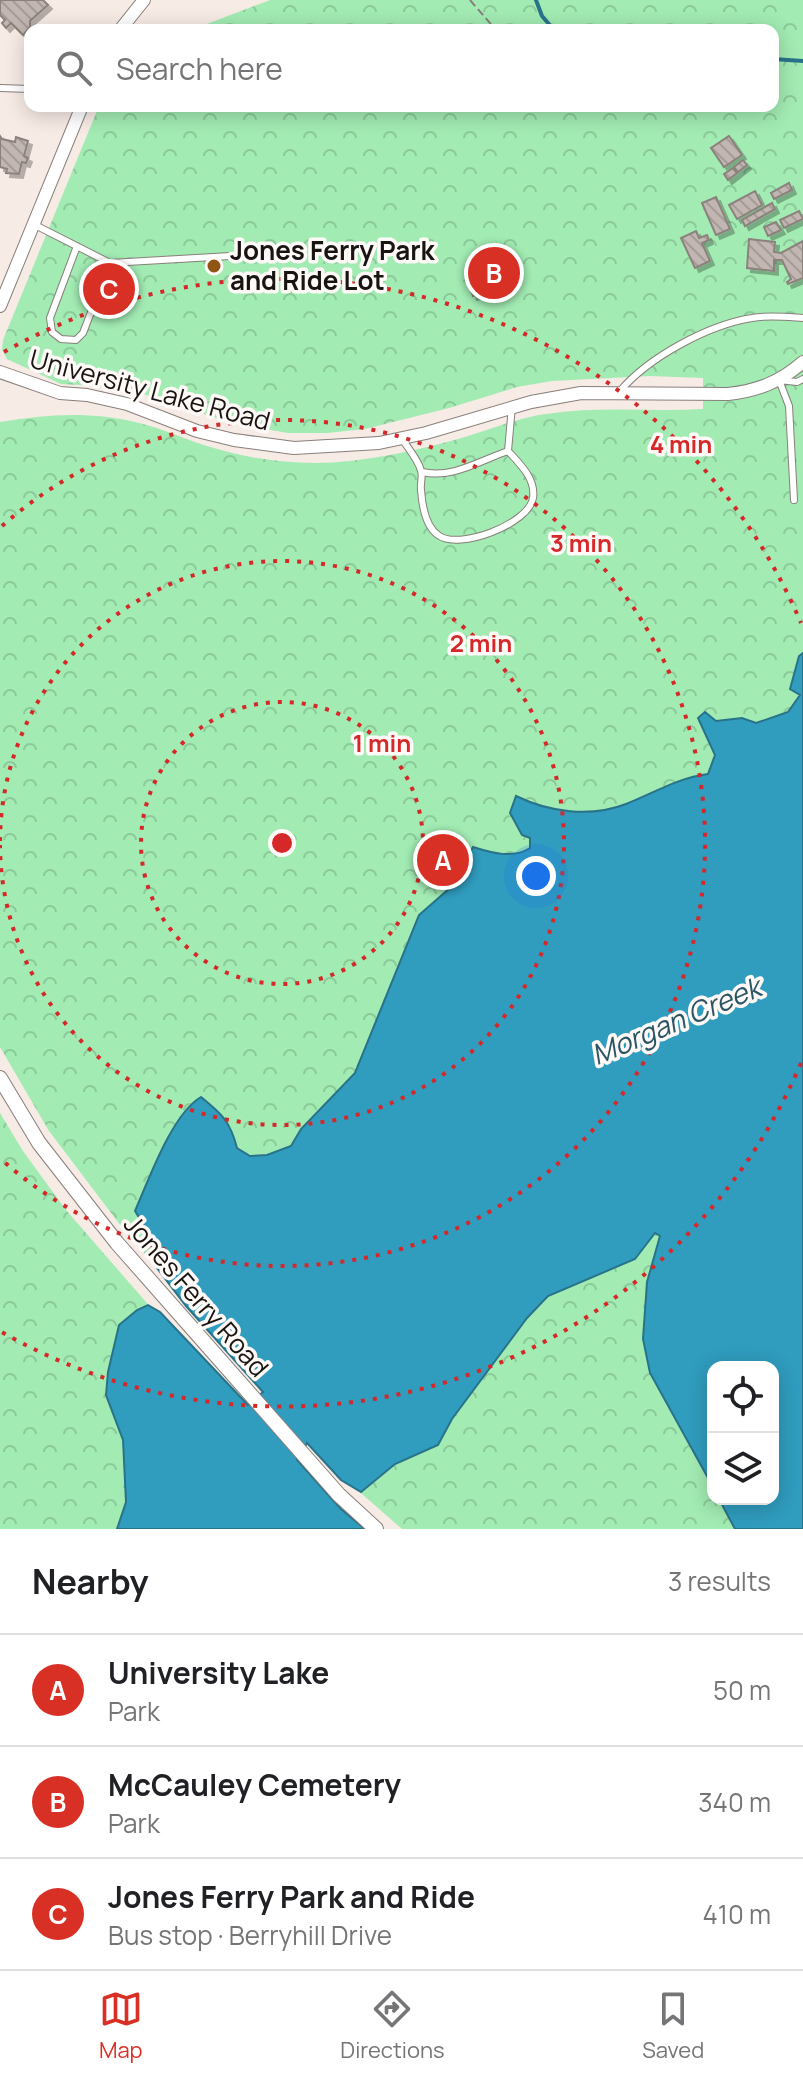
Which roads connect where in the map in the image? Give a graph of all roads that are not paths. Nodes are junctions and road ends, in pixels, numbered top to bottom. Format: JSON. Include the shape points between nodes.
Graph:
{"nodes":[{"id":1,"x":144,"y":0,"type":"edge"},
{"id":2,"x":125,"y":24,"type":"edge"},
{"id":3,"x":0,"y":88,"type":"edge"},
{"id":4,"x":24,"y":89,"type":"edge"},
{"id":5,"x":80,"y":112,"type":"edge"},
{"id":6,"x":33,"y":224,"type":"junction"},
{"id":7,"x":77,"y":246,"type":"junction"},
{"id":8,"x":282,"y":253,"type":"dead end"},
{"id":9,"x":110,"y":263,"type":"junction"},
{"id":10,"x":0,"y":306,"type":"edge"},
{"id":11,"x":803,"y":318,"type":"edge"},
{"id":12,"x":803,"y":362,"type":"edge"},
{"id":13,"x":0,"y":372,"type":"edge"},
{"id":14,"x":803,"y":379,"type":"edge"},
{"id":15,"x":779,"y":380,"type":"junction"},
{"id":16,"x":618,"y":394,"type":"junction"},
{"id":17,"x":512,"y":406,"type":"junction"},
{"id":18,"x":402,"y":438,"type":"junction"},
{"id":19,"x":508,"y":451,"type":"junction"},
{"id":20,"x":422,"y":472,"type":"junction"},
{"id":21,"x":794,"y":500,"type":"dead end"},
{"id":22,"x":0,"y":1078,"type":"edge"},
{"id":23,"x":376,"y":1529,"type":"edge"}],
"edges":[{"from":1,"to":2,"type":"street"},
{"from":3,"to":4,"type":"lane"},
{"from":5,"to":6,"type":"street"},
{"from":6,"to":7,"type":"lane"},
{"from":6,"to":10,"type":"street"},
{"from":7,"to":9,"type":"lane"},
{"from":7,"to":9,"type":"lane","via":[[50,318],[52,332],[61,339],[76,340],[83,333]]},
{"from":8,"to":9,"type":"lane"},
{"from":11,"to":16,"type":"lane","via":[[753,318],[716,329],[656,359]]},
{"from":12,"to":15,"type":"street","name":"University Lake Road"},
{"from":13,"to":18,"type":"street","name":"University Lake Road","via":[[60,393],[108,399],[197,431],[261,445],[329,448]]},
{"from":14,"to":15,"type":"lane"},
{"from":15,"to":16,"type":"street","name":"University Lake Road","via":[[728,394]]},
{"from":15,"to":21,"type":"lane","via":[[789,406]]},
{"from":16,"to":17,"type":"street","name":"University Lake Road","via":[[581,393]]},
{"from":17,"to":18,"type":"street","name":"University Lake Road"},
{"from":17,"to":19,"type":"lane"},
{"from":18,"to":20,"type":"lane"},
{"from":19,"to":20,"type":"lane","via":[[454,472]]},
{"from":19,"to":20,"type":"lane","via":[[533,489],[528,511],[514,522],[466,540],[448,540],[429,525]]},
{"from":22,"to":23,"type":"street","name":"Jones Ferry Road","via":[[66,1178],[198,1337],[339,1495]]}]}
